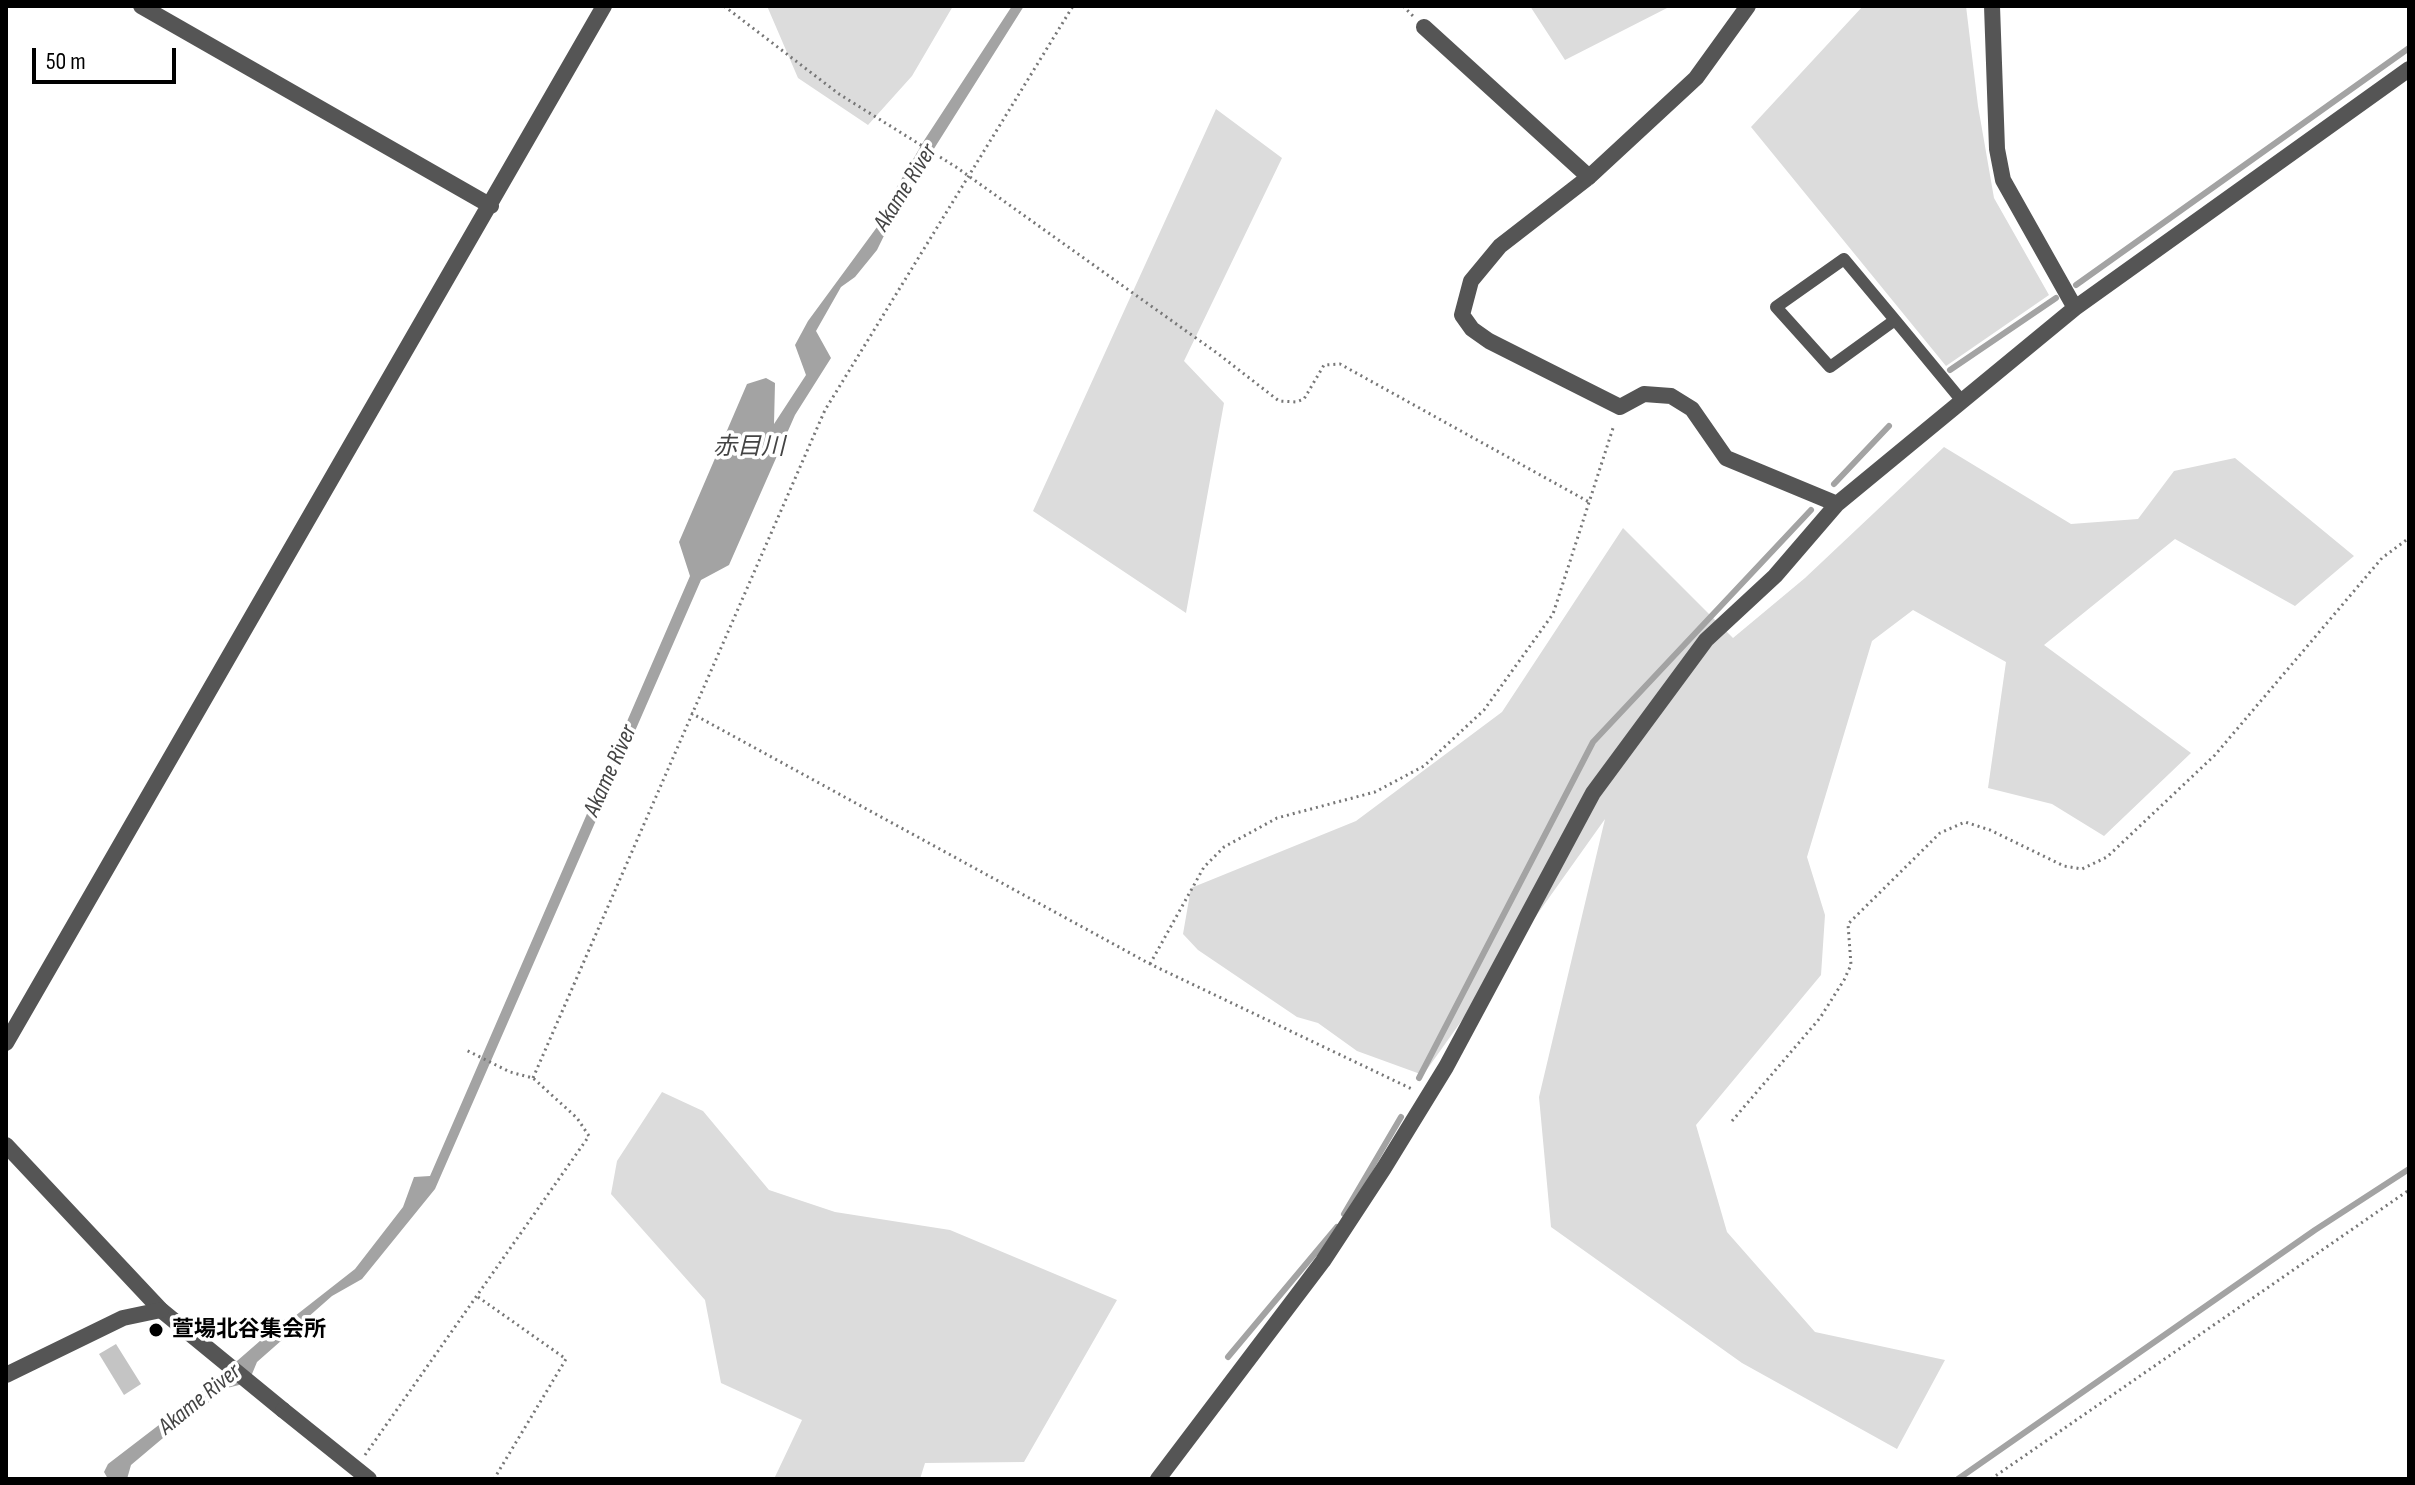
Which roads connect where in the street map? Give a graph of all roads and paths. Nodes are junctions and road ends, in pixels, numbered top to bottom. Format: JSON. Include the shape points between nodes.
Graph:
{"nodes":[{"id":1,"x":141,"y":6,"type":"edge"},
{"id":2,"x":604,"y":6,"type":"edge"},
{"id":3,"x":724,"y":6,"type":"edge"},
{"id":4,"x":1073,"y":6,"type":"edge"},
{"id":5,"x":1748,"y":6,"type":"edge"},
{"id":6,"x":1992,"y":6,"type":"edge"},
{"id":7,"x":1424,"y":27,"type":"dead end"},
{"id":8,"x":2409,"y":69,"type":"edge"},
{"id":9,"x":969,"y":176,"type":"junction"},
{"id":10,"x":1589,"y":177,"type":"junction"},
{"id":11,"x":491,"y":206,"type":"junction"},
{"id":12,"x":2075,"y":308,"type":"junction"},
{"id":13,"x":1895,"y":320,"type":"junction"},
{"id":14,"x":1962,"y":401,"type":"junction"},
{"id":15,"x":1620,"y":407,"type":"junction"},
{"id":16,"x":1589,"y":502,"type":"junction"},
{"id":17,"x":1837,"y":504,"type":"junction"},
{"id":18,"x":2409,"y":538,"type":"edge"},
{"id":19,"x":691,"y":713,"type":"junction"},
{"id":20,"x":1150,"y":964,"type":"junction"},
{"id":21,"x":6,"y":1043,"type":"edge"},
{"id":22,"x":466,"y":1050,"type":"dead end"},
{"id":23,"x":533,"y":1078,"type":"junction"},
{"id":24,"x":1428,"y":1097,"type":"junction"},
{"id":25,"x":1732,"y":1121,"type":"dead end"},
{"id":26,"x":6,"y":1145,"type":"edge"},
{"id":27,"x":2409,"y":1190,"type":"edge"},
{"id":28,"x":478,"y":1297,"type":"junction"},
{"id":29,"x":161,"y":1310,"type":"junction"},
{"id":30,"x":6,"y":1375,"type":"edge"},
{"id":31,"x":362,"y":1474,"type":"edge"},
{"id":32,"x":494,"y":1479,"type":"edge"},
{"id":33,"x":1158,"y":1479,"type":"edge"},
{"id":34,"x":1991,"y":1479,"type":"edge"}],
"edges":[{"from":1,"to":11,"type":"street"},
{"from":2,"to":11,"type":"street"},
{"from":3,"to":9,"type":"path","via":[[839,94]]},
{"from":4,"to":9,"type":"path"},
{"from":5,"to":10,"type":"street","via":[[1696,78]]},
{"from":6,"to":12,"type":"street","via":[[1997,149],[2003,180]]},
{"from":7,"to":10,"type":"street"},
{"from":8,"to":12,"type":"street"},
{"from":9,"to":16,"type":"path","via":[[1279,401],[1304,399],[1324,365],[1340,364]]},
{"from":9,"to":19,"type":"path","via":[[825,410]]},
{"from":10,"to":15,"type":"street","via":[[1500,246],[1471,281],[1462,315],[1489,341]]},
{"from":11,"to":21,"type":"street"},
{"from":12,"to":14,"type":"street"},
{"from":13,"to":13,"type":"lane","via":[[1844,259],[1776,307],[1830,367]]},
{"from":13,"to":14,"type":"lane"},
{"from":14,"to":17,"type":"street"},
{"from":15,"to":16,"type":"path"},
{"from":15,"to":17,"type":"street","via":[[1644,394],[1671,396],[1692,409],[1726,458]]},
{"from":16,"to":20,"type":"path","via":[[1553,614],[1484,710],[1424,766],[1387,786],[1277,818],[1224,847],[1204,867]]},
{"from":17,"to":24,"type":"street","via":[[1775,576],[1706,640],[1593,793]]},
{"from":18,"to":25,"type":"path","via":[[2382,558],[2215,755],[2107,857],[2082,869],[1965,822],[1940,833],[1848,924],[1851,965],[1844,980],[1820,1018]]},
{"from":19,"to":20,"type":"path"},
{"from":19,"to":23,"type":"path"},
{"from":20,"to":24,"type":"path"},
{"from":22,"to":23,"type":"path"},
{"from":23,"to":28,"type":"path","via":[[589,1136]]},
{"from":24,"to":33,"type":"street","via":[[1323,1261]]},
{"from":26,"to":29,"type":"street"},
{"from":27,"to":34,"type":"path"},
{"from":28,"to":31,"type":"path"},
{"from":28,"to":32,"type":"path","via":[[566,1359]]},
{"from":29,"to":30,"type":"street","via":[[123,1318]]},
{"from":29,"to":31,"type":"street"}]}
